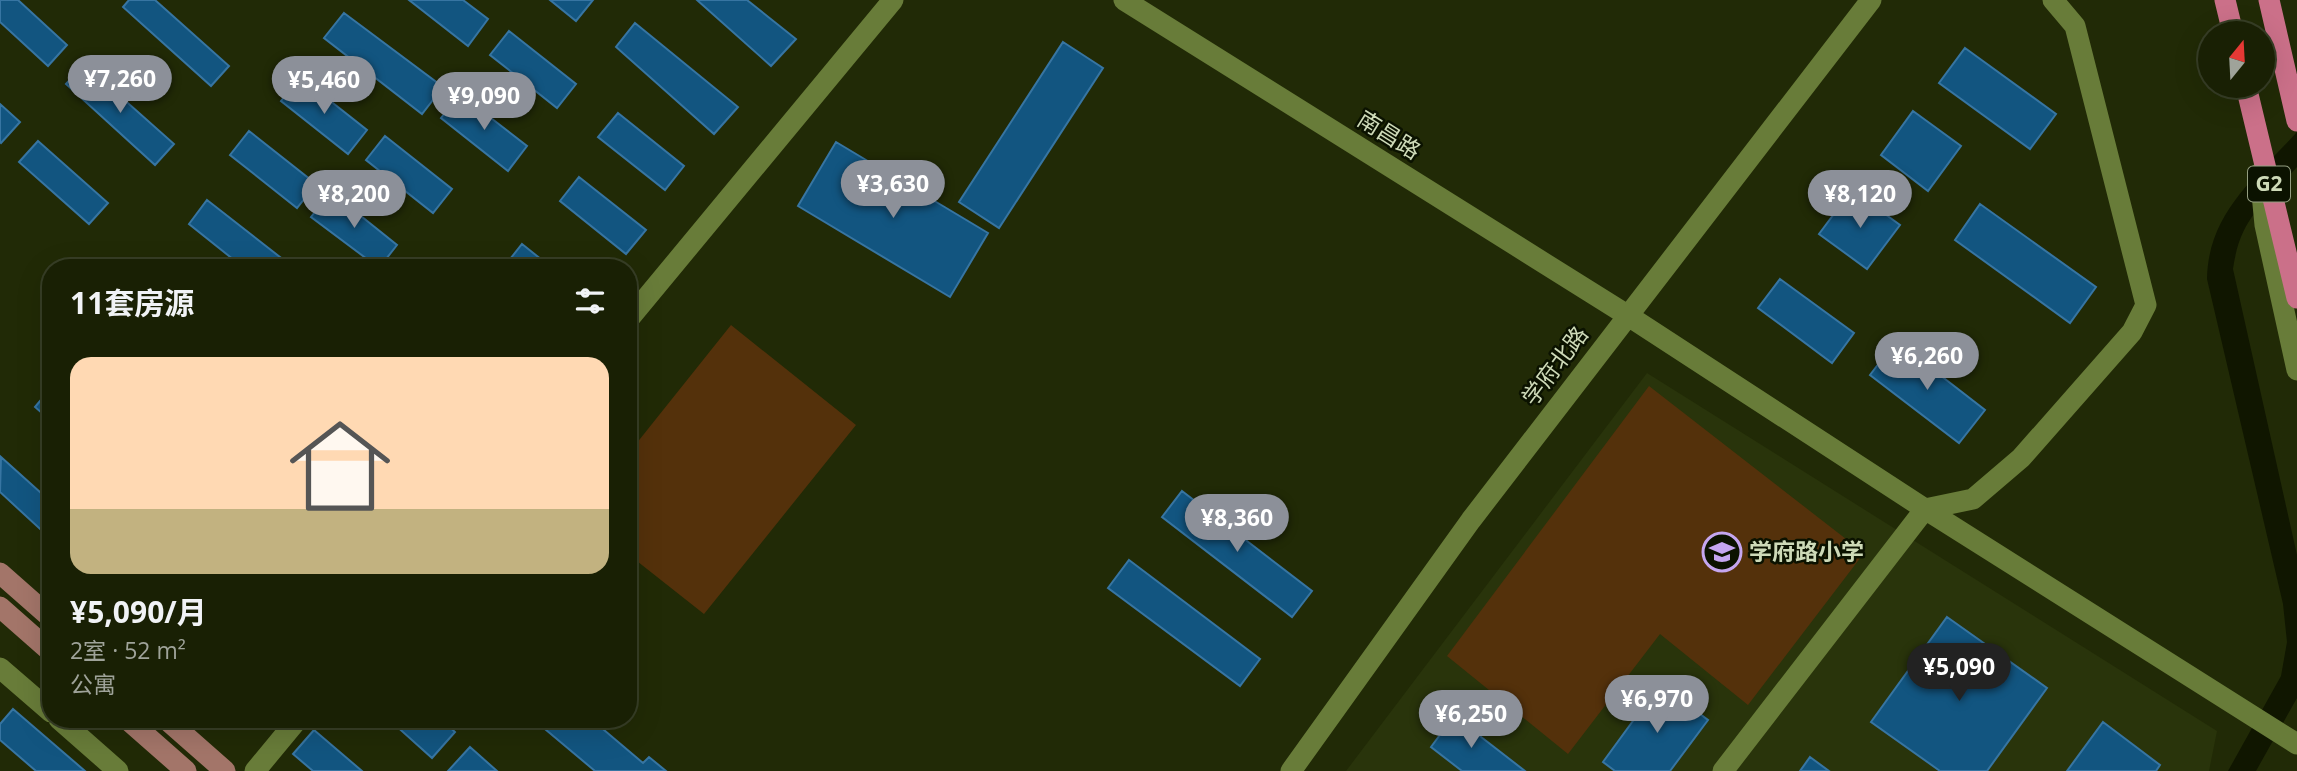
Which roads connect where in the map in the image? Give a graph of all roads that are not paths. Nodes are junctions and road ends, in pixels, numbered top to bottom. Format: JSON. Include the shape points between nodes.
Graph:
{"nodes":[{"id":1,"x":893,"y":0,"type":"edge"},
{"id":2,"x":1124,"y":0,"type":"edge"},
{"id":3,"x":1871,"y":0,"type":"edge"},
{"id":4,"x":2053,"y":0,"type":"edge"},
{"id":5,"x":2225,"y":0,"type":"edge"},
{"id":6,"x":2269,"y":0,"type":"edge"},
{"id":7,"x":2230,"y":21,"type":"edge"},
{"id":8,"x":2249,"y":98,"type":"edge"},
{"id":9,"x":2297,"y":121,"type":"edge"},
{"id":10,"x":2255,"y":127,"type":"junction"},
{"id":11,"x":2288,"y":296,"type":"edge"},
{"id":12,"x":637,"y":309,"type":"edge"},
{"id":13,"x":1627,"y":315,"type":"junction"},
{"id":14,"x":2297,"y":370,"type":"edge"},
{"id":15,"x":1925,"y":509,"type":"junction"},
{"id":16,"x":0,"y":573,"type":"edge"},
{"id":17,"x":0,"y":607,"type":"edge"},
{"id":18,"x":42,"y":610,"type":"edge"},
{"id":19,"x":42,"y":644,"type":"edge"},
{"id":20,"x":0,"y":668,"type":"edge"},
{"id":21,"x":42,"y":704,"type":"edge"},
{"id":22,"x":69,"y":728,"type":"edge"},
{"id":23,"x":137,"y":728,"type":"edge"},
{"id":24,"x":176,"y":728,"type":"edge"},
{"id":25,"x":291,"y":728,"type":"edge"},
{"id":26,"x":2297,"y":744,"type":"edge"},
{"id":27,"x":118,"y":771,"type":"edge"},
{"id":28,"x":186,"y":771,"type":"edge"},
{"id":29,"x":225,"y":771,"type":"edge"},
{"id":30,"x":255,"y":771,"type":"edge"},
{"id":31,"x":1291,"y":771,"type":"edge"},
{"id":32,"x":1723,"y":771,"type":"edge"}],
"edges":[{"from":1,"to":12,"type":"street"},
{"from":2,"to":13,"type":"street","name":"南昌路"},
{"from":3,"to":13,"type":"street","name":"学府北路"},
{"from":4,"to":15,"type":"street","via":[[2075,26],[2146,305],[2132,332],[2021,458],[1973,499]]},
{"from":5,"to":7,"type":"highway"},
{"from":6,"to":9,"type":"highway"},
{"from":8,"to":10,"type":"highway","number":"G2"},
{"from":10,"to":11,"type":"highway","number":"G2","via":[[2283,242]]},
{"from":10,"to":11,"type":"street","via":[[2265,225]]},
{"from":11,"to":14,"type":"street"},
{"from":13,"to":15,"type":"street","name":"南昌路"},
{"from":13,"to":31,"type":"street","name":"学府北路","via":[[1471,520]]},
{"from":15,"to":26,"type":"street","name":"南昌路"},
{"from":15,"to":32,"type":"street"},
{"from":16,"to":18,"type":"main road"},
{"from":17,"to":19,"type":"main road"},
{"from":20,"to":21,"type":"street"},
{"from":22,"to":27,"type":"street"},
{"from":23,"to":28,"type":"main road"},
{"from":24,"to":29,"type":"main road"},
{"from":25,"to":30,"type":"street"}]}
